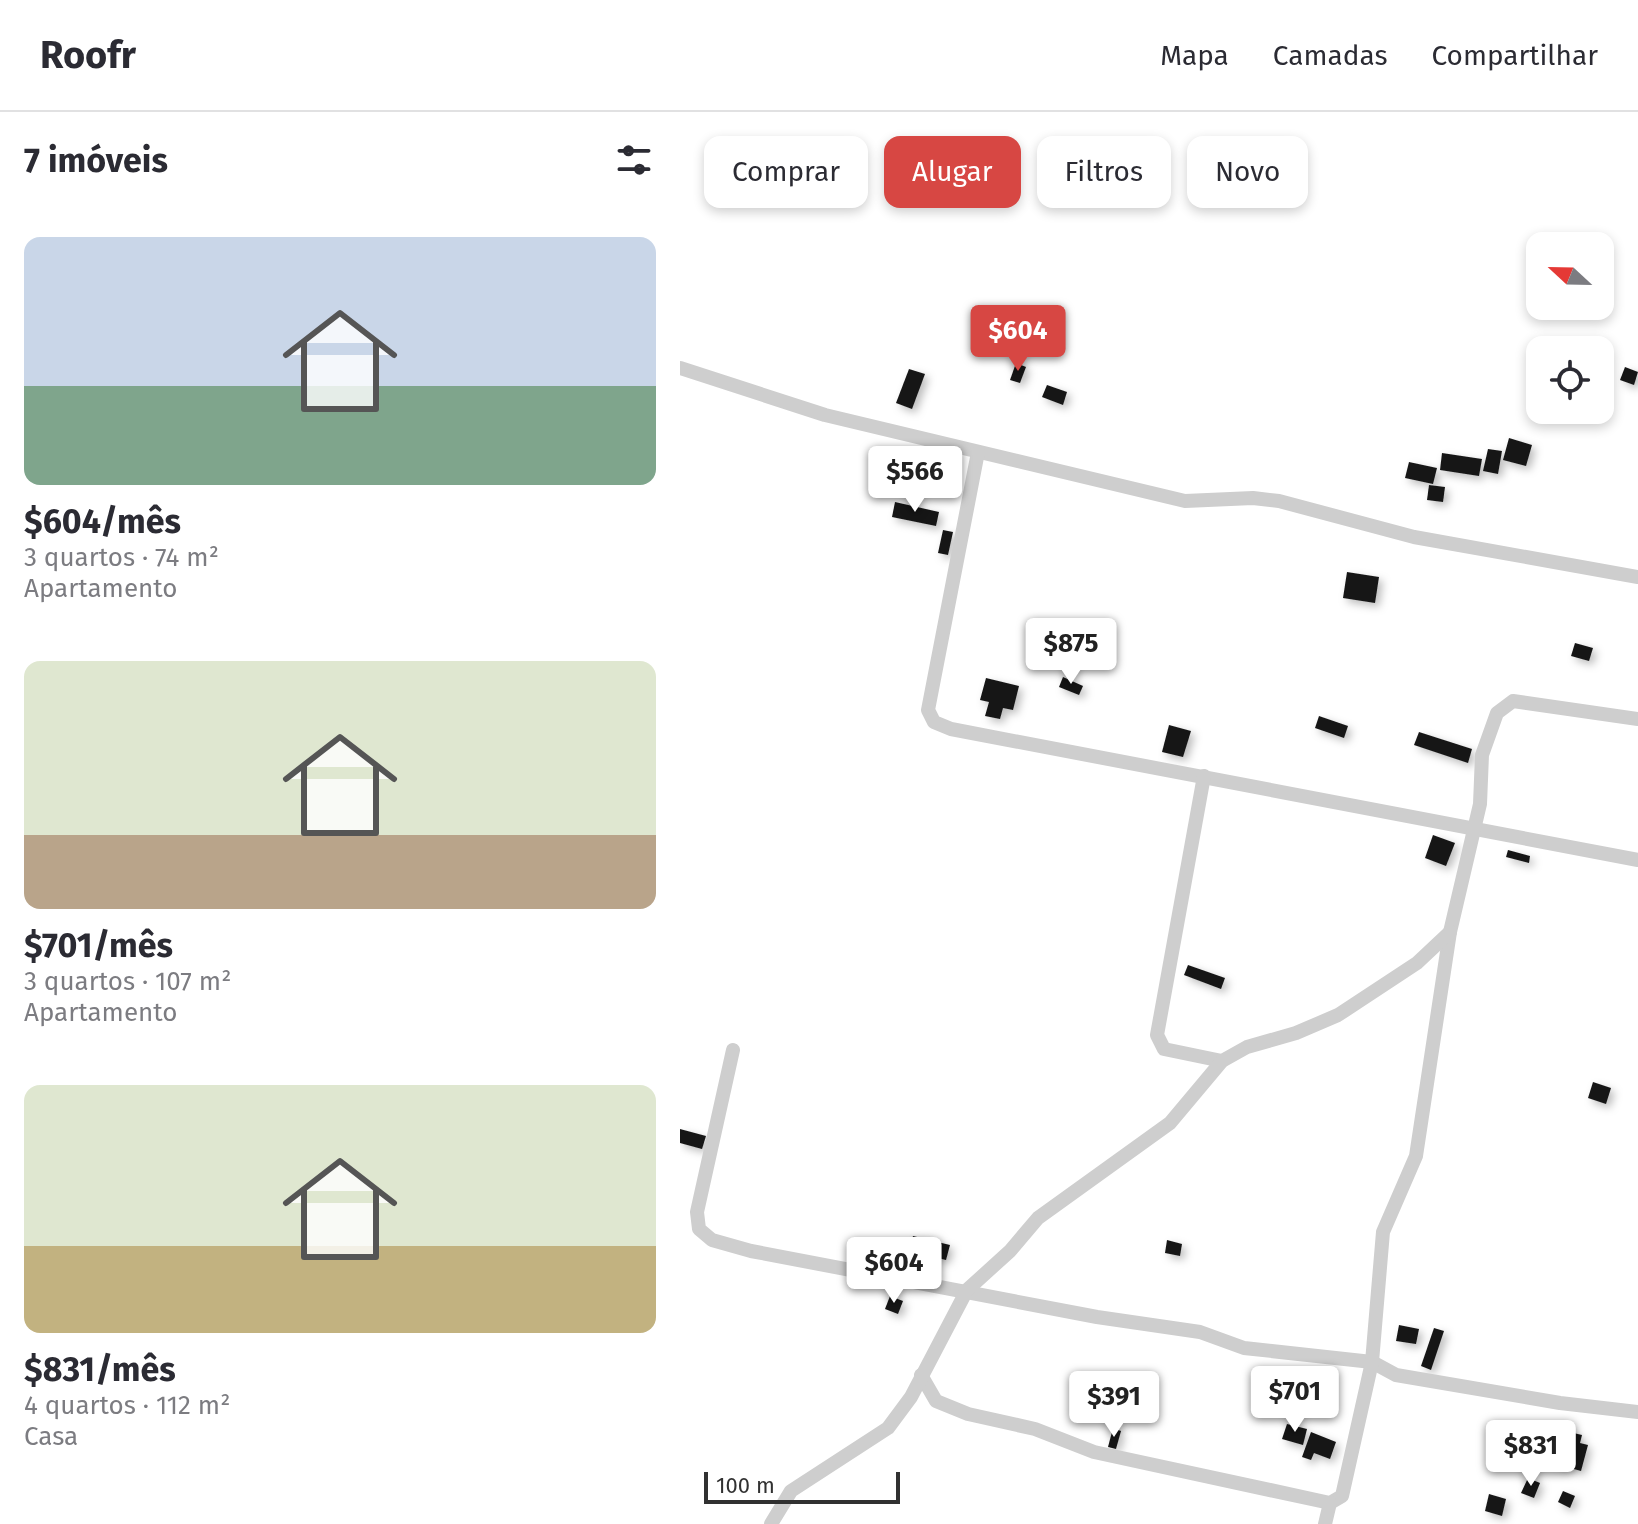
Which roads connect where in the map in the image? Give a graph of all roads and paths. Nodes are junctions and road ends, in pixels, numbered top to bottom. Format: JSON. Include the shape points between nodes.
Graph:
{"nodes":[{"id":1,"x":680,"y":368,"type":"edge"},
{"id":2,"x":978,"y":452,"type":"junction"},
{"id":3,"x":1638,"y":577,"type":"edge"},
{"id":4,"x":1638,"y":719,"type":"edge"},
{"id":5,"x":1204,"y":776,"type":"junction"},
{"id":6,"x":1475,"y":827,"type":"junction"},
{"id":7,"x":1638,"y":860,"type":"edge"},
{"id":8,"x":1450,"y":932,"type":"junction"},
{"id":9,"x":733,"y":1050,"type":"dead end"},
{"id":10,"x":1222,"y":1061,"type":"junction"},
{"id":11,"x":967,"y":1290,"type":"junction"},
{"id":12,"x":1372,"y":1362,"type":"junction"},
{"id":13,"x":921,"y":1375,"type":"junction"},
{"id":14,"x":1638,"y":1412,"type":"edge"},
{"id":15,"x":1330,"y":1503,"type":"junction"},
{"id":16,"x":771,"y":1524,"type":"edge"},
{"id":17,"x":1325,"y":1524,"type":"edge"}],
"edges":[{"from":1,"to":2,"type":"street","via":[[825,415]]},
{"from":2,"to":3,"type":"street","via":[[1185,501],[1279,501],[1414,537]]},
{"from":2,"to":5,"type":"street","via":[[928,710],[934,722]]},
{"from":4,"to":6,"type":"street","via":[[1513,701],[1497,713],[1487,734]]},
{"from":5,"to":6,"type":"street"},
{"from":5,"to":10,"type":"street","via":[[1157,1035],[1164,1049]]},
{"from":6,"to":7,"type":"street"},
{"from":6,"to":8,"type":"street"},
{"from":8,"to":10,"type":"street","via":[[1417,963],[1338,1015]]},
{"from":8,"to":12,"type":"street","via":[[1416,1156],[1383,1232]]},
{"from":9,"to":11,"type":"street","via":[[697,1212],[699,1229],[712,1240],[751,1251]]},
{"from":10,"to":11,"type":"street","via":[[1170,1123],[1038,1218]]},
{"from":11,"to":12,"type":"street","via":[[1200,1332],[1244,1348]]},
{"from":11,"to":13,"type":"street"},
{"from":12,"to":14,"type":"street","via":[[1396,1375]]},
{"from":12,"to":15,"type":"street","via":[[1346,1486]]},
{"from":13,"to":15,"type":"street","via":[[929,1392],[945,1406],[1035,1429],[1094,1452]]},
{"from":13,"to":16,"type":"street","via":[[888,1428],[791,1491]]},
{"from":15,"to":17,"type":"street"}]}
